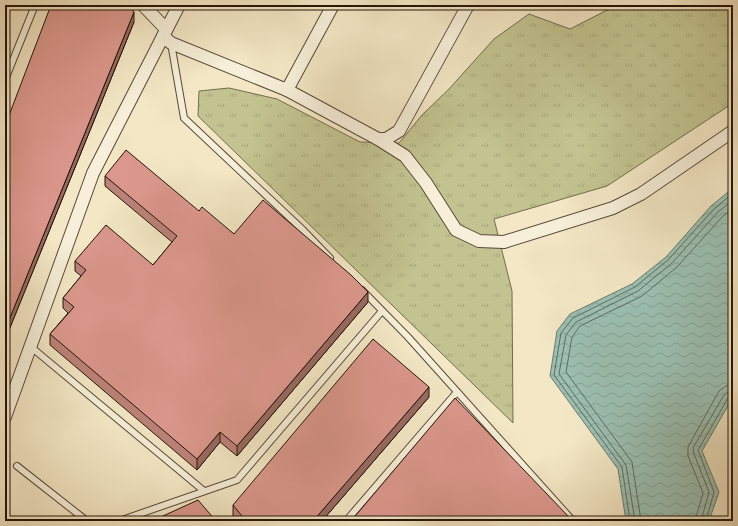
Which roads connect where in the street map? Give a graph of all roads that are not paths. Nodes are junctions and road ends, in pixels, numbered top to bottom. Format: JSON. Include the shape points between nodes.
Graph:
{"nodes":[{"id":1,"x":35,"y":5,"type":"edge"},
{"id":2,"x":179,"y":5,"type":"edge"},
{"id":3,"x":333,"y":5,"type":"edge"},
{"id":4,"x":468,"y":5,"type":"edge"},
{"id":5,"x":145,"y":6,"type":"edge"},
{"id":6,"x":167,"y":36,"type":"junction"},
{"id":7,"x":5,"y":80,"type":"edge"},
{"id":8,"x":287,"y":90,"type":"junction"},
{"id":9,"x":733,"y":131,"type":"edge"},
{"id":10,"x":378,"y":139,"type":"junction"},
{"id":11,"x":334,"y":262,"type":"edge"},
{"id":12,"x":356,"y":284,"type":"edge"},
{"id":13,"x":382,"y":311,"type":"junction"},
{"id":14,"x":31,"y":347,"type":"junction"},
{"id":15,"x":457,"y":392,"type":"junction"},
{"id":16,"x":5,"y":417,"type":"edge"},
{"id":17,"x":17,"y":466,"type":"dead end"},
{"id":18,"x":204,"y":491,"type":"junction"},
{"id":19,"x":87,"y":521,"type":"edge"},
{"id":20,"x":119,"y":521,"type":"edge"},
{"id":21,"x":346,"y":521,"type":"edge"},
{"id":22,"x":572,"y":521,"type":"edge"}],
"edges":[{"from":1,"to":7,"type":"lane"},
{"from":2,"to":6,"type":"street"},
{"from":3,"to":8,"type":"street"},
{"from":4,"to":10,"type":"street","via":[[399,131]]},
{"from":5,"to":6,"type":"street"},
{"from":6,"to":8,"type":"street"},
{"from":6,"to":11,"type":"lane","via":[[184,118]]},
{"from":6,"to":14,"type":"street","via":[[93,173]]},
{"from":8,"to":10,"type":"street"},
{"from":9,"to":10,"type":"street","via":[[641,194],[613,208],[504,242],[479,241],[456,230],[405,156]]},
{"from":12,"to":13,"type":"lane"},
{"from":13,"to":15,"type":"lane"},
{"from":13,"to":18,"type":"lane","via":[[237,480]]},
{"from":14,"to":16,"type":"street"},
{"from":14,"to":18,"type":"lane"},
{"from":15,"to":21,"type":"lane"},
{"from":15,"to":22,"type":"lane"},
{"from":17,"to":19,"type":"lane"},
{"from":18,"to":20,"type":"lane"}]}
